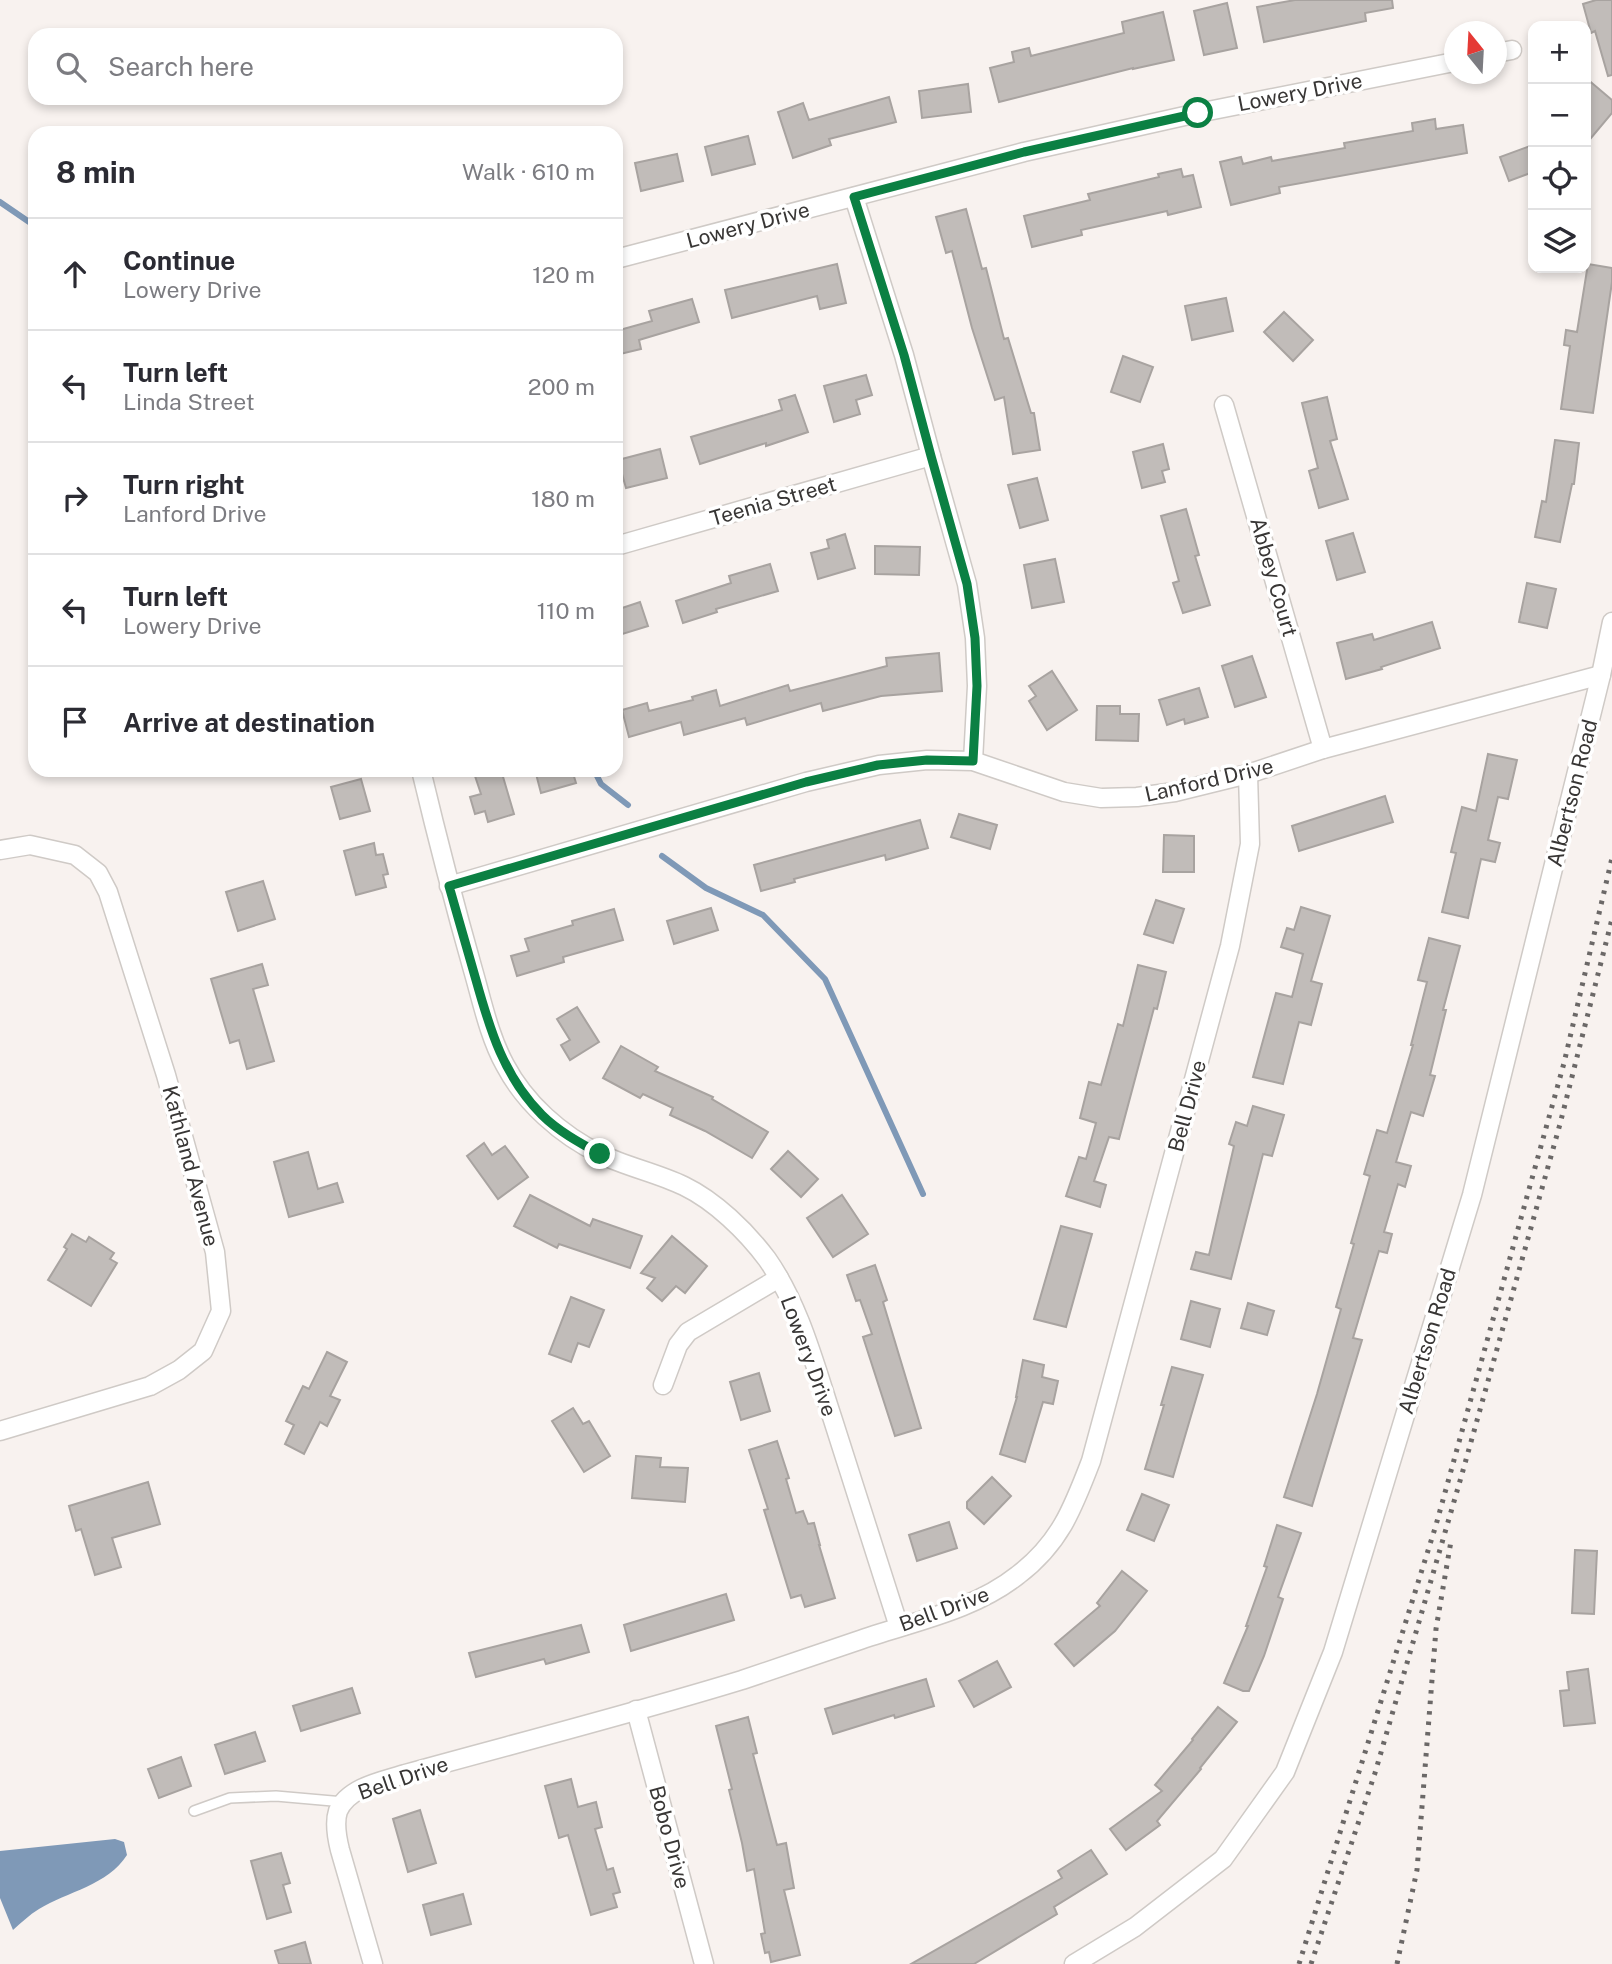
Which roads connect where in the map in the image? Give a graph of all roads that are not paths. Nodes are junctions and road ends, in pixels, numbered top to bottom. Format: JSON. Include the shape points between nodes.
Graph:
{"nodes":[{"id":1,"x":1444,"y":64,"type":"edge"},
{"id":2,"x":854,"y":197,"type":"junction"},
{"id":3,"x":623,"y":257,"type":"edge"},
{"id":4,"x":1224,"y":405,"type":"dead end"},
{"id":5,"x":931,"y":456,"type":"junction"},
{"id":6,"x":623,"y":544,"type":"edge"},
{"id":7,"x":1612,"y":622,"type":"edge"},
{"id":8,"x":1601,"y":675,"type":"junction"},
{"id":9,"x":1323,"y":749,"type":"junction"},
{"id":10,"x":973,"y":761,"type":"junction"},
{"id":11,"x":1248,"y":774,"type":"junction"},
{"id":12,"x":423,"y":777,"type":"edge"},
{"id":13,"x":0,"y":850,"type":"edge"},
{"id":14,"x":449,"y":886,"type":"junction"},
{"id":15,"x":779,"y":1278,"type":"junction"},
{"id":16,"x":663,"y":1385,"type":"dead end"},
{"id":17,"x":0,"y":1431,"type":"edge"},
{"id":18,"x":898,"y":1627,"type":"junction"},
{"id":19,"x":636,"y":1710,"type":"junction"},
{"id":20,"x":344,"y":1802,"type":"junction"},
{"id":21,"x":194,"y":1811,"type":"dead end"},
{"id":22,"x":373,"y":1964,"type":"edge"},
{"id":23,"x":704,"y":1964,"type":"edge"},
{"id":24,"x":1074,"y":1964,"type":"edge"}],
"edges":[{"from":1,"to":2,"type":"street","name":"Lowery Drive","via":[[1024,152]]},
{"from":2,"to":3,"type":"street","name":"Lowery Drive"},
{"from":2,"to":5,"type":"street"},
{"from":4,"to":9,"type":"street","name":"Abbey Court"},
{"from":5,"to":6,"type":"street","name":"Teenia Street"},
{"from":5,"to":10,"type":"street","via":[[967,584],[975,638]]},
{"from":7,"to":8,"type":"street","name":"Albertson Road"},
{"from":8,"to":9,"type":"street","name":"Lanford Drive"},
{"from":8,"to":24,"type":"street","name":"Albertson Road","via":[[1472,1195],[1333,1652],[1285,1772],[1223,1859],[1135,1927]]},
{"from":9,"to":11,"type":"street","name":"Lanford Drive"},
{"from":10,"to":11,"type":"street","name":"Lanford Drive","via":[[1064,793],[1101,798],[1175,792]]},
{"from":10,"to":14,"type":"street","name":"Lanford Drive","via":[[878,765],[806,782]]},
{"from":11,"to":18,"type":"street","name":"Bell Drive","via":[[1250,844],[1230,946],[1091,1461],[1073,1508],[1040,1555],[995,1591]]},
{"from":12,"to":14,"type":"street","name":"Lowery Drive"},
{"from":13,"to":17,"type":"street","name":"Kathland Avenue","via":[[30,845],[75,855],[98,873],[108,892],[215,1252],[221,1311],[203,1351],[160,1381]]},
{"from":14,"to":15,"type":"street","name":"Lowery Drive","via":[[491,1034],[505,1065],[542,1115],[600,1154],[685,1187],[715,1206],[745,1234]]},
{"from":15,"to":16,"type":"street","via":[[688,1332]]},
{"from":15,"to":18,"type":"street","name":"Lowery Drive","via":[[817,1370]]},
{"from":18,"to":19,"type":"street","name":"Bell Drive"},
{"from":19,"to":20,"type":"street","name":"Bell Drive","via":[[371,1784]]},
{"from":19,"to":23,"type":"street","name":"Bobo Drive"},
{"from":20,"to":21,"type":"lane","via":[[276,1796],[230,1798]]},
{"from":20,"to":22,"type":"street","name":"Bell Drive","via":[[336,1833]]}]}
